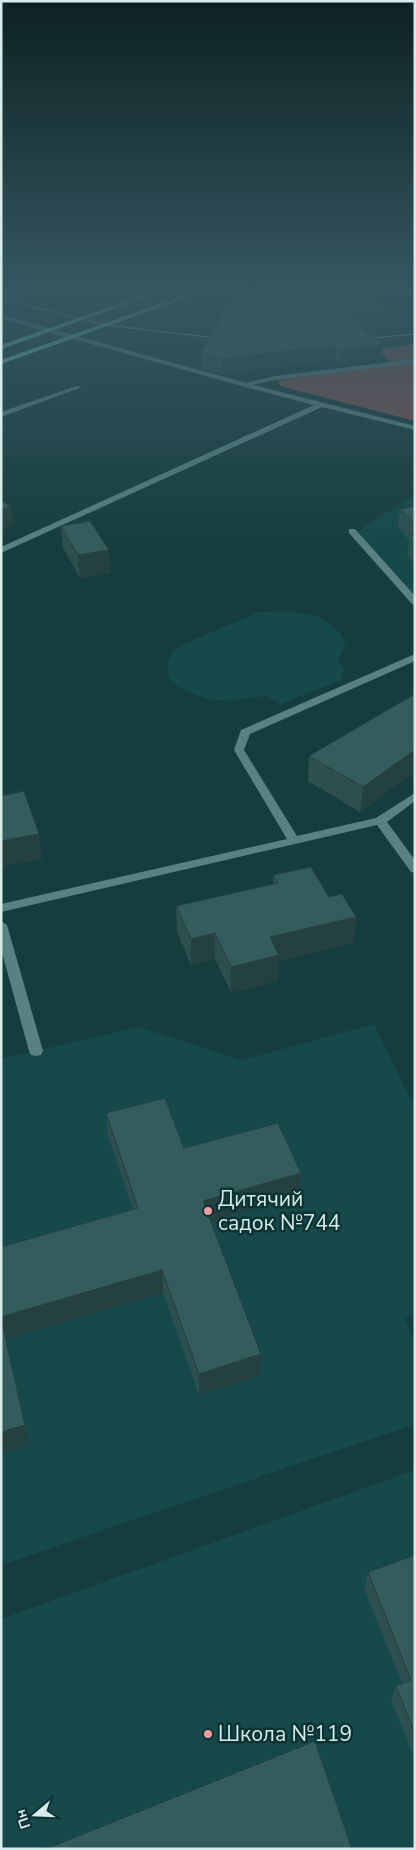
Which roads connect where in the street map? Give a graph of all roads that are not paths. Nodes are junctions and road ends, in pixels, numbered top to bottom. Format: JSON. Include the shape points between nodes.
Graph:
{"nodes":[{"id":1,"x":220,"y":378,"type":"edge"},
{"id":2,"x":274,"y":378,"type":"edge"},
{"id":3,"x":244,"y":385,"type":"junction"},
{"id":4,"x":79,"y":387,"type":"dead end"},
{"id":5,"x":322,"y":404,"type":"junction"},
{"id":6,"x":1,"y":415,"type":"edge"},
{"id":7,"x":415,"y":428,"type":"edge"},
{"id":8,"x":352,"y":532,"type":"dead end"},
{"id":9,"x":1,"y":550,"type":"edge"},
{"id":10,"x":415,"y":602,"type":"edge"},
{"id":11,"x":415,"y":657,"type":"edge"},
{"id":12,"x":415,"y":796,"type":"edge"},
{"id":13,"x":380,"y":820,"type":"junction"},
{"id":14,"x":294,"y":840,"type":"junction"},
{"id":15,"x":415,"y":869,"type":"edge"},
{"id":16,"x":1,"y":908,"type":"edge"},
{"id":17,"x":1,"y":925,"type":"edge"},
{"id":18,"x":36,"y":1051,"type":"dead end"}],
"edges":[{"from":1,"to":3,"type":"street"},
{"from":2,"to":3,"type":"street"},
{"from":3,"to":5,"type":"street"},
{"from":4,"to":6,"type":"street"},
{"from":5,"to":7,"type":"street"},
{"from":5,"to":9,"type":"street"},
{"from":8,"to":10,"type":"street"},
{"from":11,"to":14,"type":"street","via":[[245,732],[239,750]]},
{"from":12,"to":13,"type":"street"},
{"from":13,"to":14,"type":"street"},
{"from":13,"to":15,"type":"street"},
{"from":14,"to":16,"type":"street"},
{"from":17,"to":18,"type":"street"}]}
